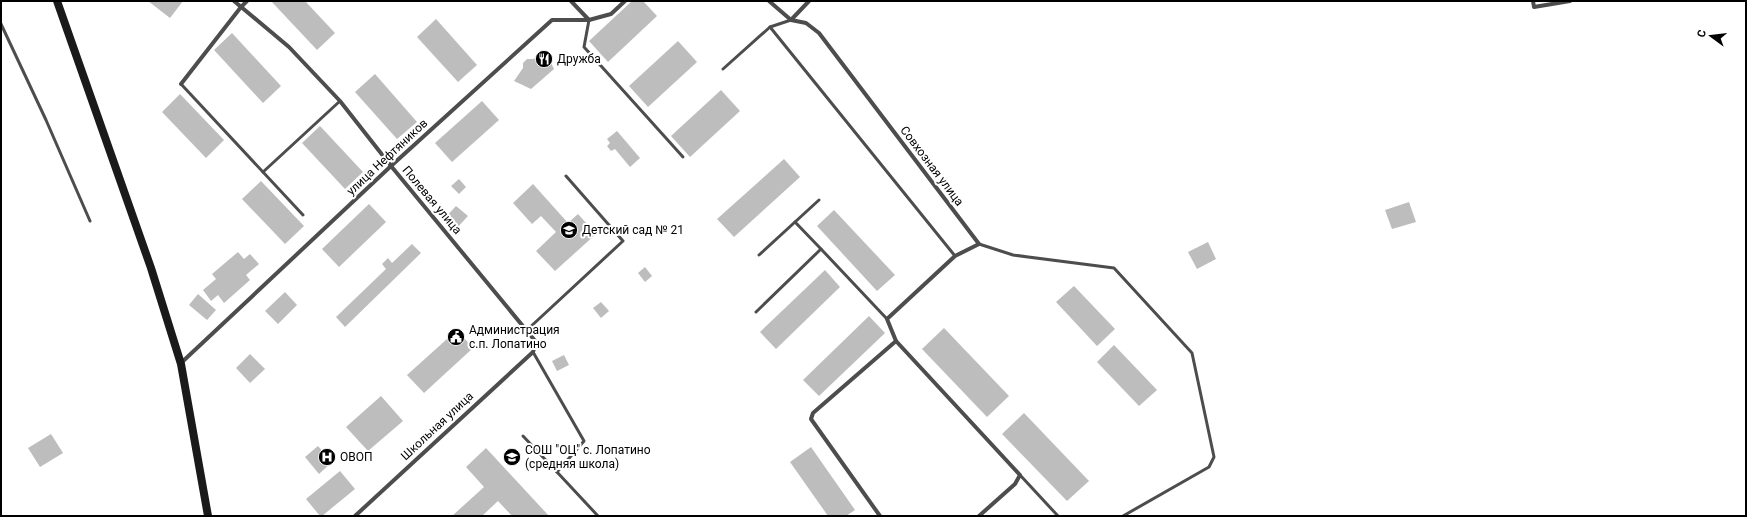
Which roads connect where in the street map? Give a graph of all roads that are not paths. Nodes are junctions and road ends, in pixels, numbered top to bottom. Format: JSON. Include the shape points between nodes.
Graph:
{"nodes":[{"id":1,"x":57,"y":1,"type":"edge"},
{"id":2,"x":234,"y":1,"type":"edge"},
{"id":3,"x":247,"y":1,"type":"edge"},
{"id":4,"x":572,"y":1,"type":"edge"},
{"id":5,"x":625,"y":1,"type":"edge"},
{"id":6,"x":769,"y":1,"type":"edge"},
{"id":7,"x":809,"y":1,"type":"edge"},
{"id":8,"x":1533,"y":1,"type":"edge"},
{"id":9,"x":1570,"y":1,"type":"edge"},
{"id":10,"x":241,"y":7,"type":"junction"},
{"id":11,"x":589,"y":20,"type":"junction"},
{"id":12,"x":791,"y":20,"type":"junction"},
{"id":13,"x":1,"y":24,"type":"edge"},
{"id":14,"x":770,"y":27,"type":"junction"},
{"id":15,"x":723,"y":69,"type":"dead end"},
{"id":16,"x":181,"y":84,"type":"joint"},
{"id":17,"x":340,"y":101,"type":"junction"},
{"id":18,"x":683,"y":157,"type":"dead end"},
{"id":19,"x":391,"y":166,"type":"junction"},
{"id":20,"x":263,"y":172,"type":"junction"},
{"id":21,"x":566,"y":176,"type":"dead end"},
{"id":22,"x":819,"y":200,"type":"dead end"},
{"id":23,"x":303,"y":215,"type":"dead end"},
{"id":24,"x":90,"y":221,"type":"dead end"},
{"id":25,"x":795,"y":222,"type":"junction"},
{"id":26,"x":979,"y":244,"type":"junction"},
{"id":27,"x":821,"y":249,"type":"junction"},
{"id":28,"x":759,"y":255,"type":"dead end"},
{"id":29,"x":955,"y":256,"type":"junction"},
{"id":30,"x":756,"y":312,"type":"dead end"},
{"id":31,"x":887,"y":319,"type":"junction"},
{"id":32,"x":527,"y":330,"type":"junction"},
{"id":33,"x":896,"y":341,"type":"junction"},
{"id":34,"x":533,"y":352,"type":"junction"},
{"id":35,"x":181,"y":364,"type":"junction"},
{"id":36,"x":524,"y":436,"type":"dead end"},
{"id":37,"x":557,"y":472,"type":"junction"},
{"id":38,"x":1020,"y":475,"type":"junction"},
{"id":39,"x":208,"y":516,"type":"edge"},
{"id":40,"x":355,"y":516,"type":"edge"},
{"id":41,"x":598,"y":516,"type":"edge"},
{"id":42,"x":880,"y":516,"type":"edge"},
{"id":43,"x":979,"y":516,"type":"edge"},
{"id":44,"x":1058,"y":516,"type":"edge"},
{"id":45,"x":1123,"y":516,"type":"edge"}],
"edges":[{"from":1,"to":35,"type":"street","via":[[151,268]]},
{"from":2,"to":10,"type":"street","name":"Полевая улица"},
{"from":3,"to":10,"type":"street"},
{"from":4,"to":11,"type":"street"},
{"from":5,"to":11,"type":"street","name":"улица Нефтяников","via":[[611,14]]},
{"from":6,"to":12,"type":"street","name":"Совхозная улица"},
{"from":7,"to":12,"type":"street"},
{"from":8,"to":9,"type":"street","via":[[1534,7]]},
{"from":10,"to":16,"type":"street"},
{"from":10,"to":17,"type":"street","name":"Полевая улица","via":[[289,47]]},
{"from":11,"to":18,"type":"lane","via":[[584,47]]},
{"from":11,"to":19,"type":"street","name":"улица Нефтяников","via":[[552,20]]},
{"from":12,"to":14,"type":"lane"},
{"from":12,"to":26,"type":"street","name":"Совхозная улица","via":[[806,23],[819,33]]},
{"from":13,"to":24,"type":"lane"},
{"from":14,"to":15,"type":"lane"},
{"from":14,"to":29,"type":"lane"},
{"from":16,"to":20,"type":"lane"},
{"from":17,"to":19,"type":"street","name":"Полевая улица"},
{"from":17,"to":20,"type":"lane"},
{"from":19,"to":32,"type":"street","name":"Полевая улица"},
{"from":19,"to":35,"type":"street","name":"улица Нефтяников"},
{"from":20,"to":23,"type":"lane"},
{"from":21,"to":32,"type":"lane","via":[[623,240]]},
{"from":22,"to":25,"type":"lane"},
{"from":25,"to":27,"type":"lane"},
{"from":25,"to":28,"type":"lane"},
{"from":26,"to":29,"type":"street"},
{"from":26,"to":45,"type":"lane","via":[[1013,255],[1114,268],[1192,353],[1214,456],[1209,468]]},
{"from":27,"to":30,"type":"lane"},
{"from":27,"to":31,"type":"lane"},
{"from":29,"to":31,"type":"street"},
{"from":31,"to":33,"type":"street"},
{"from":32,"to":34,"type":"street","name":"Полевая улица","via":[[536,342]]},
{"from":33,"to":38,"type":"street"},
{"from":33,"to":42,"type":"street","via":[[813,413],[812,419]]},
{"from":34,"to":37,"type":"lane","via":[[584,441]]},
{"from":34,"to":40,"type":"street","name":"Школьная улица"},
{"from":35,"to":39,"type":"street"},
{"from":36,"to":37,"type":"lane"},
{"from":37,"to":41,"type":"lane"},
{"from":38,"to":43,"type":"street","via":[[1015,484]]},
{"from":38,"to":44,"type":"lane"}]}
